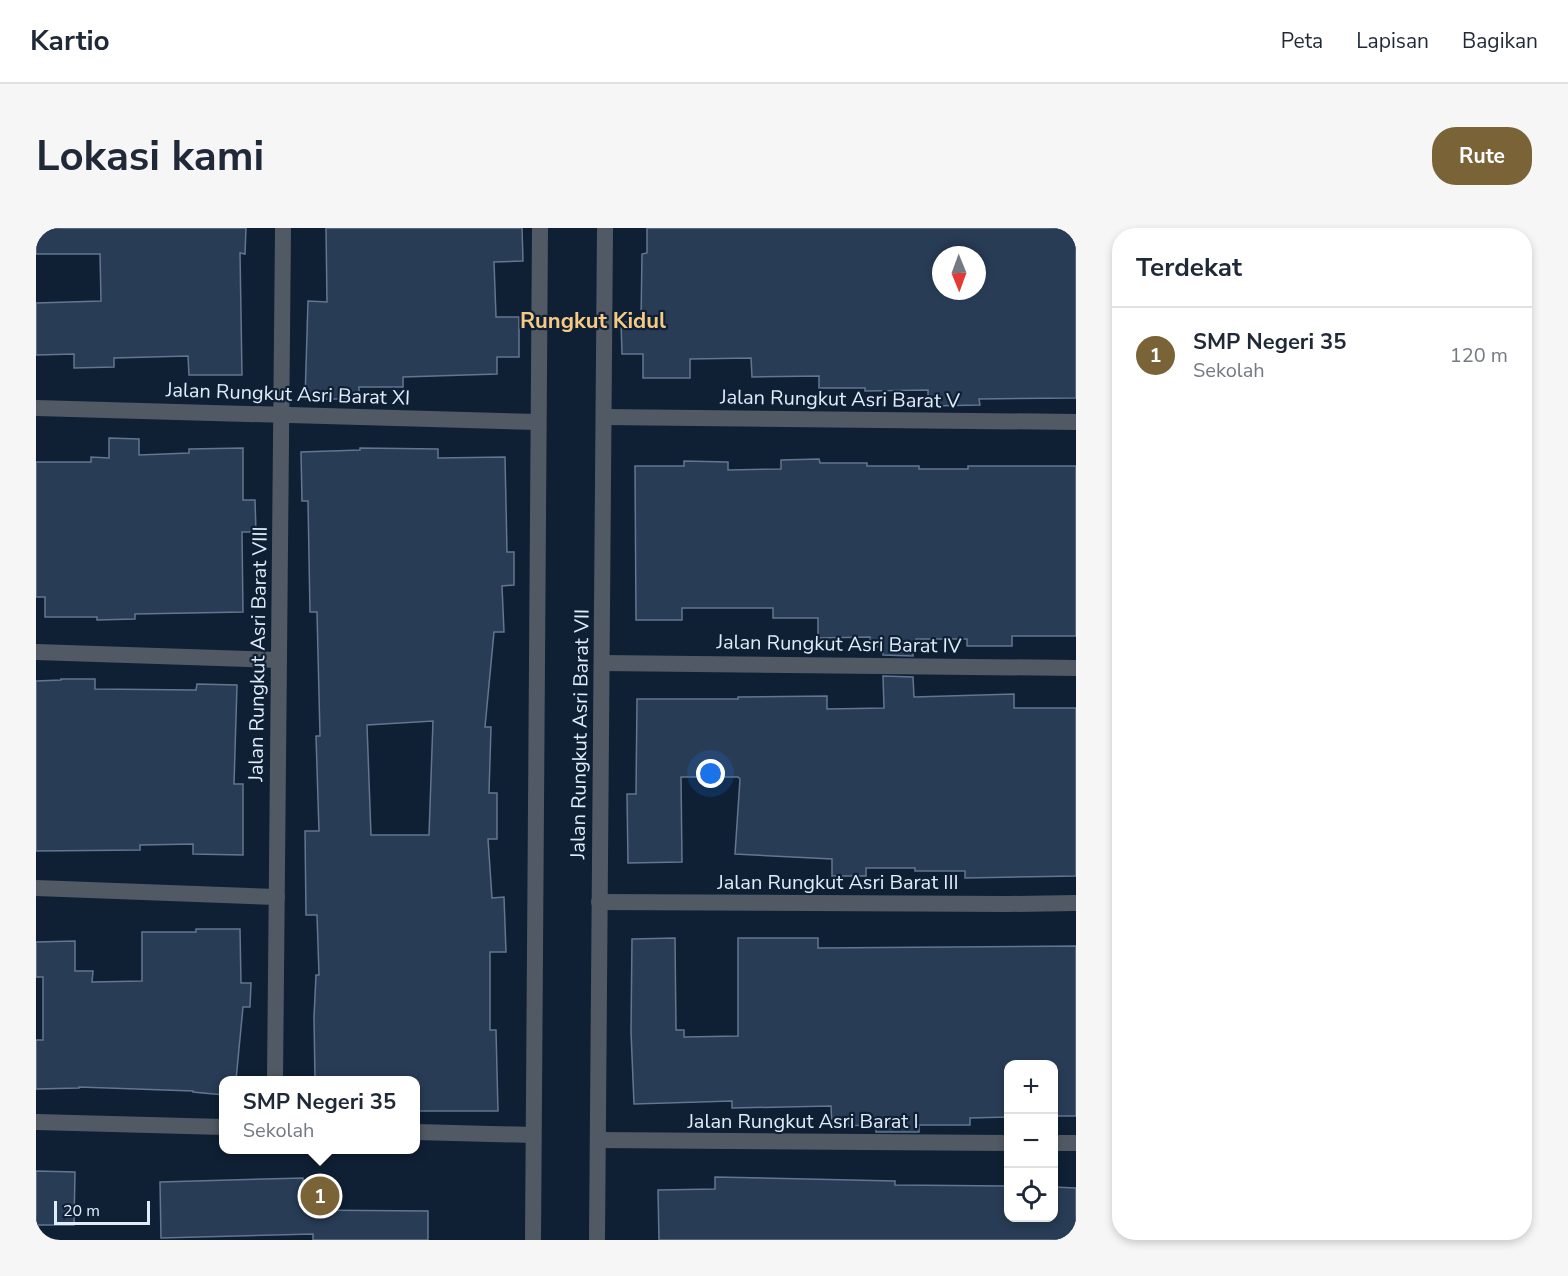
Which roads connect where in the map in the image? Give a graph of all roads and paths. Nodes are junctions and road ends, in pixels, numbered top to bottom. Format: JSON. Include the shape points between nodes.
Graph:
{"nodes":[{"id":1,"x":283,"y":228,"type":"edge"},
{"id":2,"x":540,"y":228,"type":"edge"},
{"id":3,"x":605,"y":228,"type":"edge"},
{"id":4,"x":36,"y":408,"type":"edge"},
{"id":5,"x":281,"y":415,"type":"junction"},
{"id":6,"x":604,"y":417,"type":"junction"},
{"id":7,"x":538,"y":422,"type":"junction"},
{"id":8,"x":1076,"y":422,"type":"edge"},
{"id":9,"x":36,"y":652,"type":"edge"},
{"id":10,"x":279,"y":660,"type":"junction"},
{"id":11,"x":602,"y":663,"type":"junction"},
{"id":12,"x":1076,"y":668,"type":"edge"},
{"id":13,"x":36,"y":888,"type":"edge"},
{"id":14,"x":277,"y":897,"type":"junction"},
{"id":15,"x":599,"y":902,"type":"junction"},
{"id":16,"x":1076,"y":903,"type":"edge"},
{"id":17,"x":275,"y":1076,"type":"edge"},
{"id":18,"x":36,"y":1122,"type":"edge"},
{"id":19,"x":219,"y":1127,"type":"edge"},
{"id":20,"x":420,"y":1132,"type":"edge"},
{"id":21,"x":533,"y":1135,"type":"junction"},
{"id":22,"x":598,"y":1140,"type":"junction"},
{"id":23,"x":1004,"y":1143,"type":"edge"},
{"id":24,"x":1058,"y":1143,"type":"edge"},
{"id":25,"x":1076,"y":1143,"type":"edge"},
{"id":26,"x":533,"y":1240,"type":"edge"},
{"id":27,"x":597,"y":1240,"type":"edge"}],
"edges":[{"from":1,"to":5,"type":"street","name":"Jalan Rungkut Asri Barat VIII"},
{"from":2,"to":7,"type":"street"},
{"from":3,"to":6,"type":"street","name":"Jalan Rungkut Asri Barat VII"},
{"from":4,"to":5,"type":"street","name":"Jalan Rungkut Asri Barat XI"},
{"from":5,"to":7,"type":"street","name":"Jalan Rungkut Asri Barat XI"},
{"from":5,"to":10,"type":"street","name":"Jalan Rungkut Asri Barat VIII"},
{"from":6,"to":8,"type":"street","name":"Jalan Rungkut Asri Barat V"},
{"from":6,"to":11,"type":"street","name":"Jalan Rungkut Asri Barat VII"},
{"from":7,"to":21,"type":"street"},
{"from":9,"to":10,"type":"street"},
{"from":10,"to":14,"type":"street","name":"Jalan Rungkut Asri Barat VIII"},
{"from":11,"to":12,"type":"street","name":"Jalan Rungkut Asri Barat IV"},
{"from":11,"to":15,"type":"street","name":"Jalan Rungkut Asri Barat VII"},
{"from":13,"to":14,"type":"street"},
{"from":14,"to":17,"type":"street","name":"Jalan Rungkut Asri Barat VIII"},
{"from":15,"to":16,"type":"street","name":"Jalan Rungkut Asri Barat III"},
{"from":15,"to":22,"type":"street","name":"Jalan Rungkut Asri Barat VII"},
{"from":18,"to":19,"type":"street"},
{"from":20,"to":21,"type":"street"},
{"from":21,"to":26,"type":"street"},
{"from":22,"to":23,"type":"street","name":"Jalan Rungkut Asri Barat I"},
{"from":22,"to":27,"type":"street","name":"Jalan Rungkut Asri Barat VII"},
{"from":24,"to":25,"type":"street"}]}
